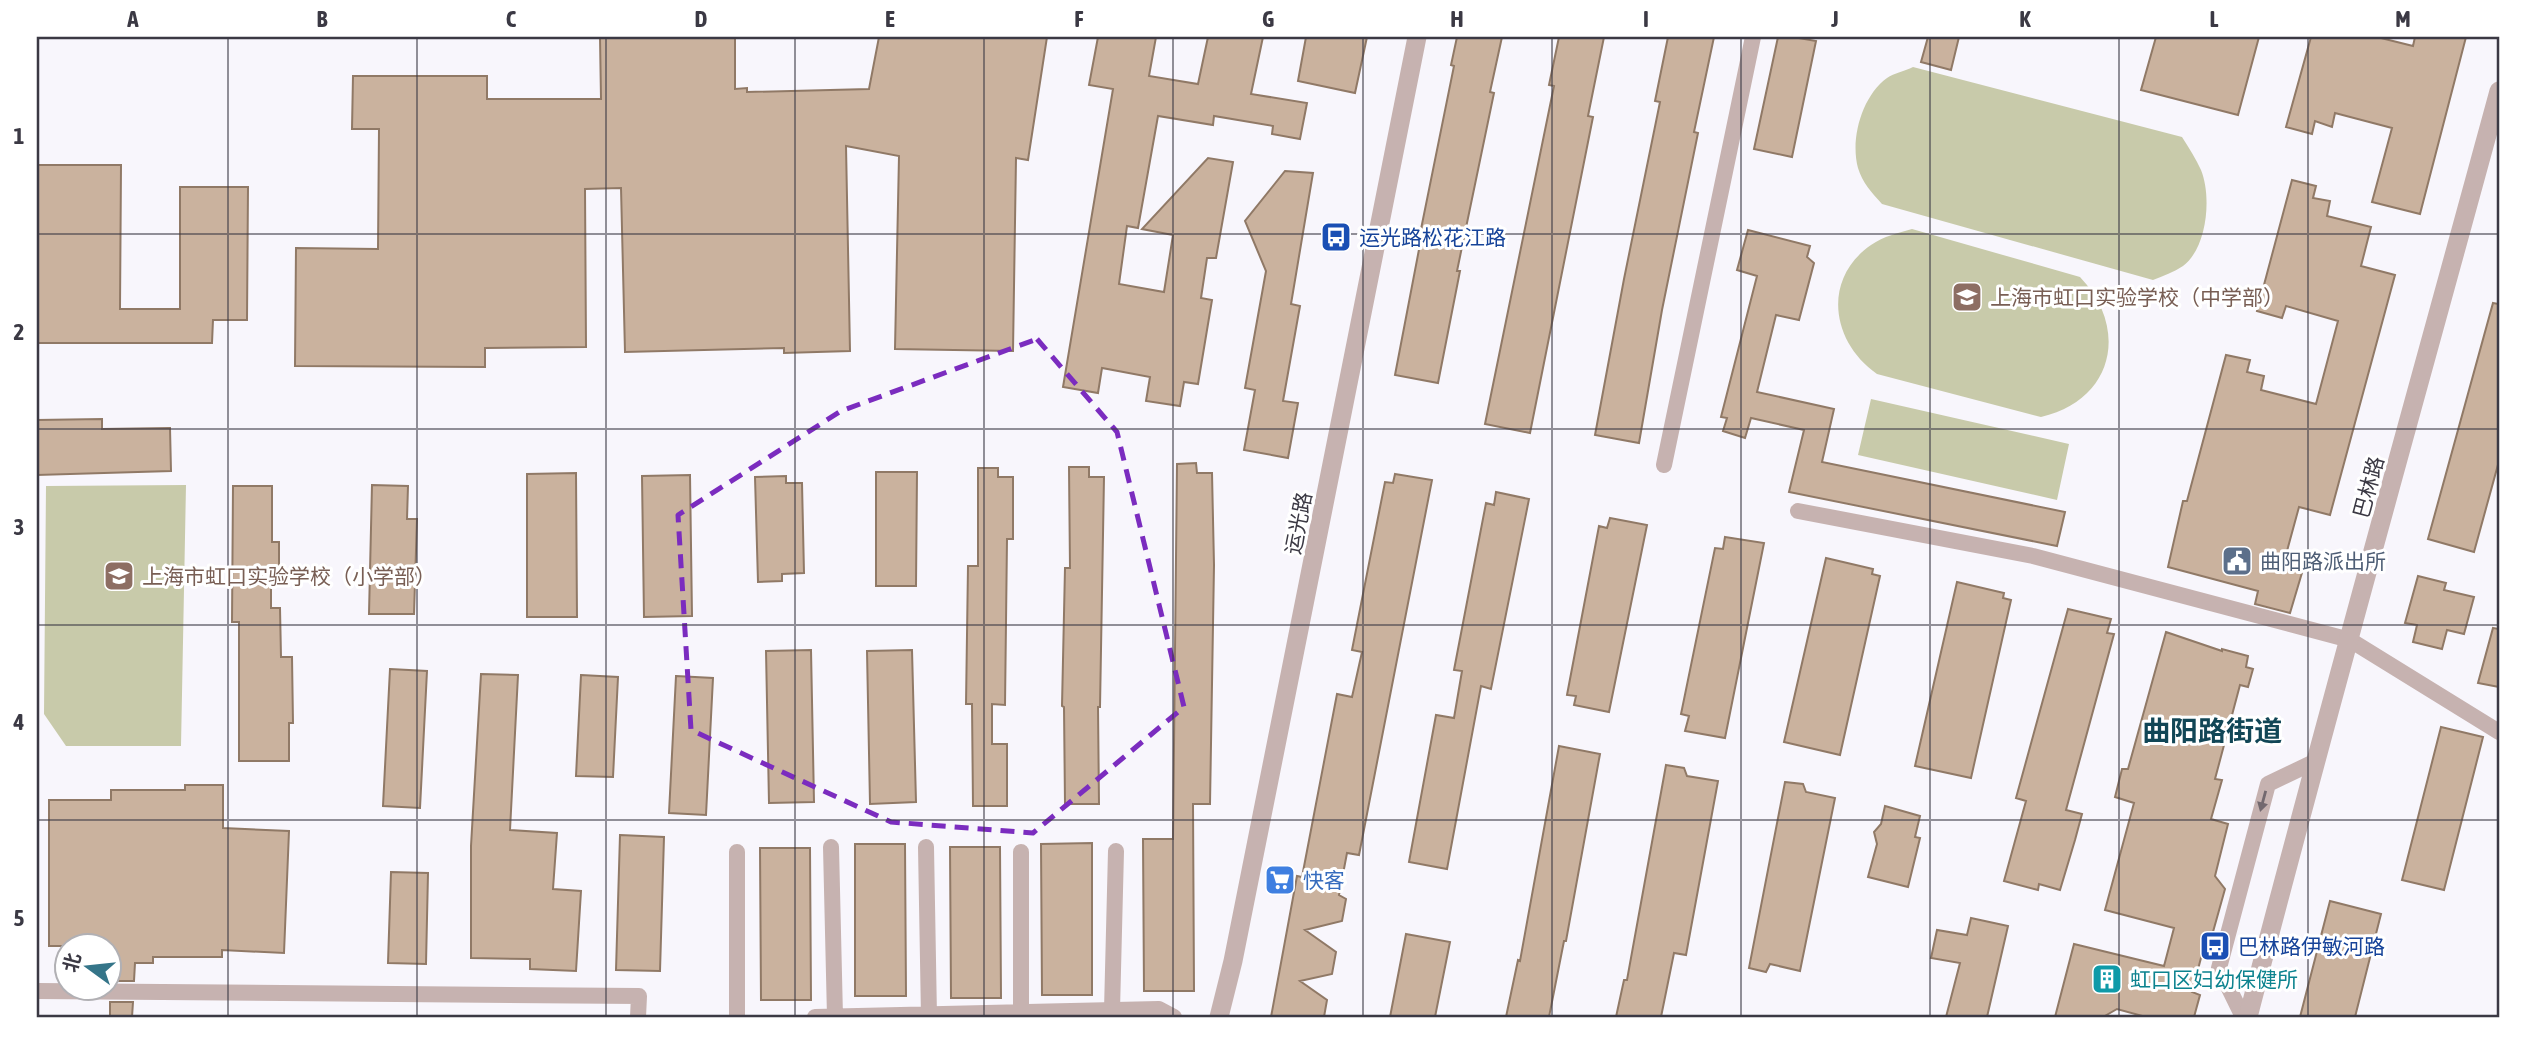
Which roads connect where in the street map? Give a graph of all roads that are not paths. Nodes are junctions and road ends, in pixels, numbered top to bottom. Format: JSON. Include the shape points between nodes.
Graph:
{"nodes":[{"id":1,"x":1417,"y":37,"type":"edge"},
{"id":2,"x":1753,"y":37,"type":"edge"},
{"id":3,"x":2499,"y":92,"type":"edge"},
{"id":4,"x":1664,"y":465,"type":"dead end"},
{"id":5,"x":1798,"y":511,"type":"dead end"},
{"id":6,"x":2350,"y":640,"type":"junction"},
{"id":7,"x":2499,"y":732,"type":"edge"},
{"id":8,"x":2314,"y":762,"type":"junction"},
{"id":9,"x":831,"y":847,"type":"dead end"},
{"id":10,"x":926,"y":847,"type":"dead end"},
{"id":11,"x":1116,"y":851,"type":"dead end"},
{"id":12,"x":737,"y":852,"type":"dead end"},
{"id":13,"x":1021,"y":852,"type":"dead end"},
{"id":14,"x":37,"y":991,"type":"edge"},
{"id":15,"x":1112,"y":1010,"type":"junction"},
{"id":16,"x":1021,"y":1015,"type":"edge"},
{"id":17,"x":929,"y":1016,"type":"edge"},
{"id":18,"x":638,"y":1017,"type":"edge"},
{"id":19,"x":737,"y":1017,"type":"edge"},
{"id":20,"x":815,"y":1017,"type":"edge"},
{"id":21,"x":835,"y":1017,"type":"edge"},
{"id":22,"x":1174,"y":1017,"type":"edge"},
{"id":23,"x":1219,"y":1017,"type":"edge"},
{"id":24,"x":2246,"y":1017,"type":"edge"}],
"edges":[{"from":1,"to":23,"type":"street","name":"运光路"},
{"from":2,"to":4,"type":"lane"},
{"from":3,"to":6,"type":"street","name":"巴林路"},
{"from":5,"to":6,"type":"lane","via":[[2033,556]]},
{"from":6,"to":7,"type":"lane"},
{"from":6,"to":8,"type":"street","name":"巴林路"},
{"from":8,"to":24,"type":"street","name":"巴林路"},
{"from":8,"to":24,"type":"lane","one_way":true,"via":[[2268,785],[2264,797],[2219,968]]},
{"from":9,"to":21,"type":"lane"},
{"from":10,"to":17,"type":"lane"},
{"from":11,"to":15,"type":"lane"},
{"from":12,"to":19,"type":"lane"},
{"from":13,"to":16,"type":"lane"},
{"from":14,"to":18,"type":"lane","via":[[639,996]]},
{"from":15,"to":16,"type":"lane"},
{"from":15,"to":22,"type":"lane","via":[[1159,1009]]},
{"from":16,"to":17,"type":"lane"},
{"from":17,"to":21,"type":"lane"},
{"from":20,"to":21,"type":"lane"}]}
